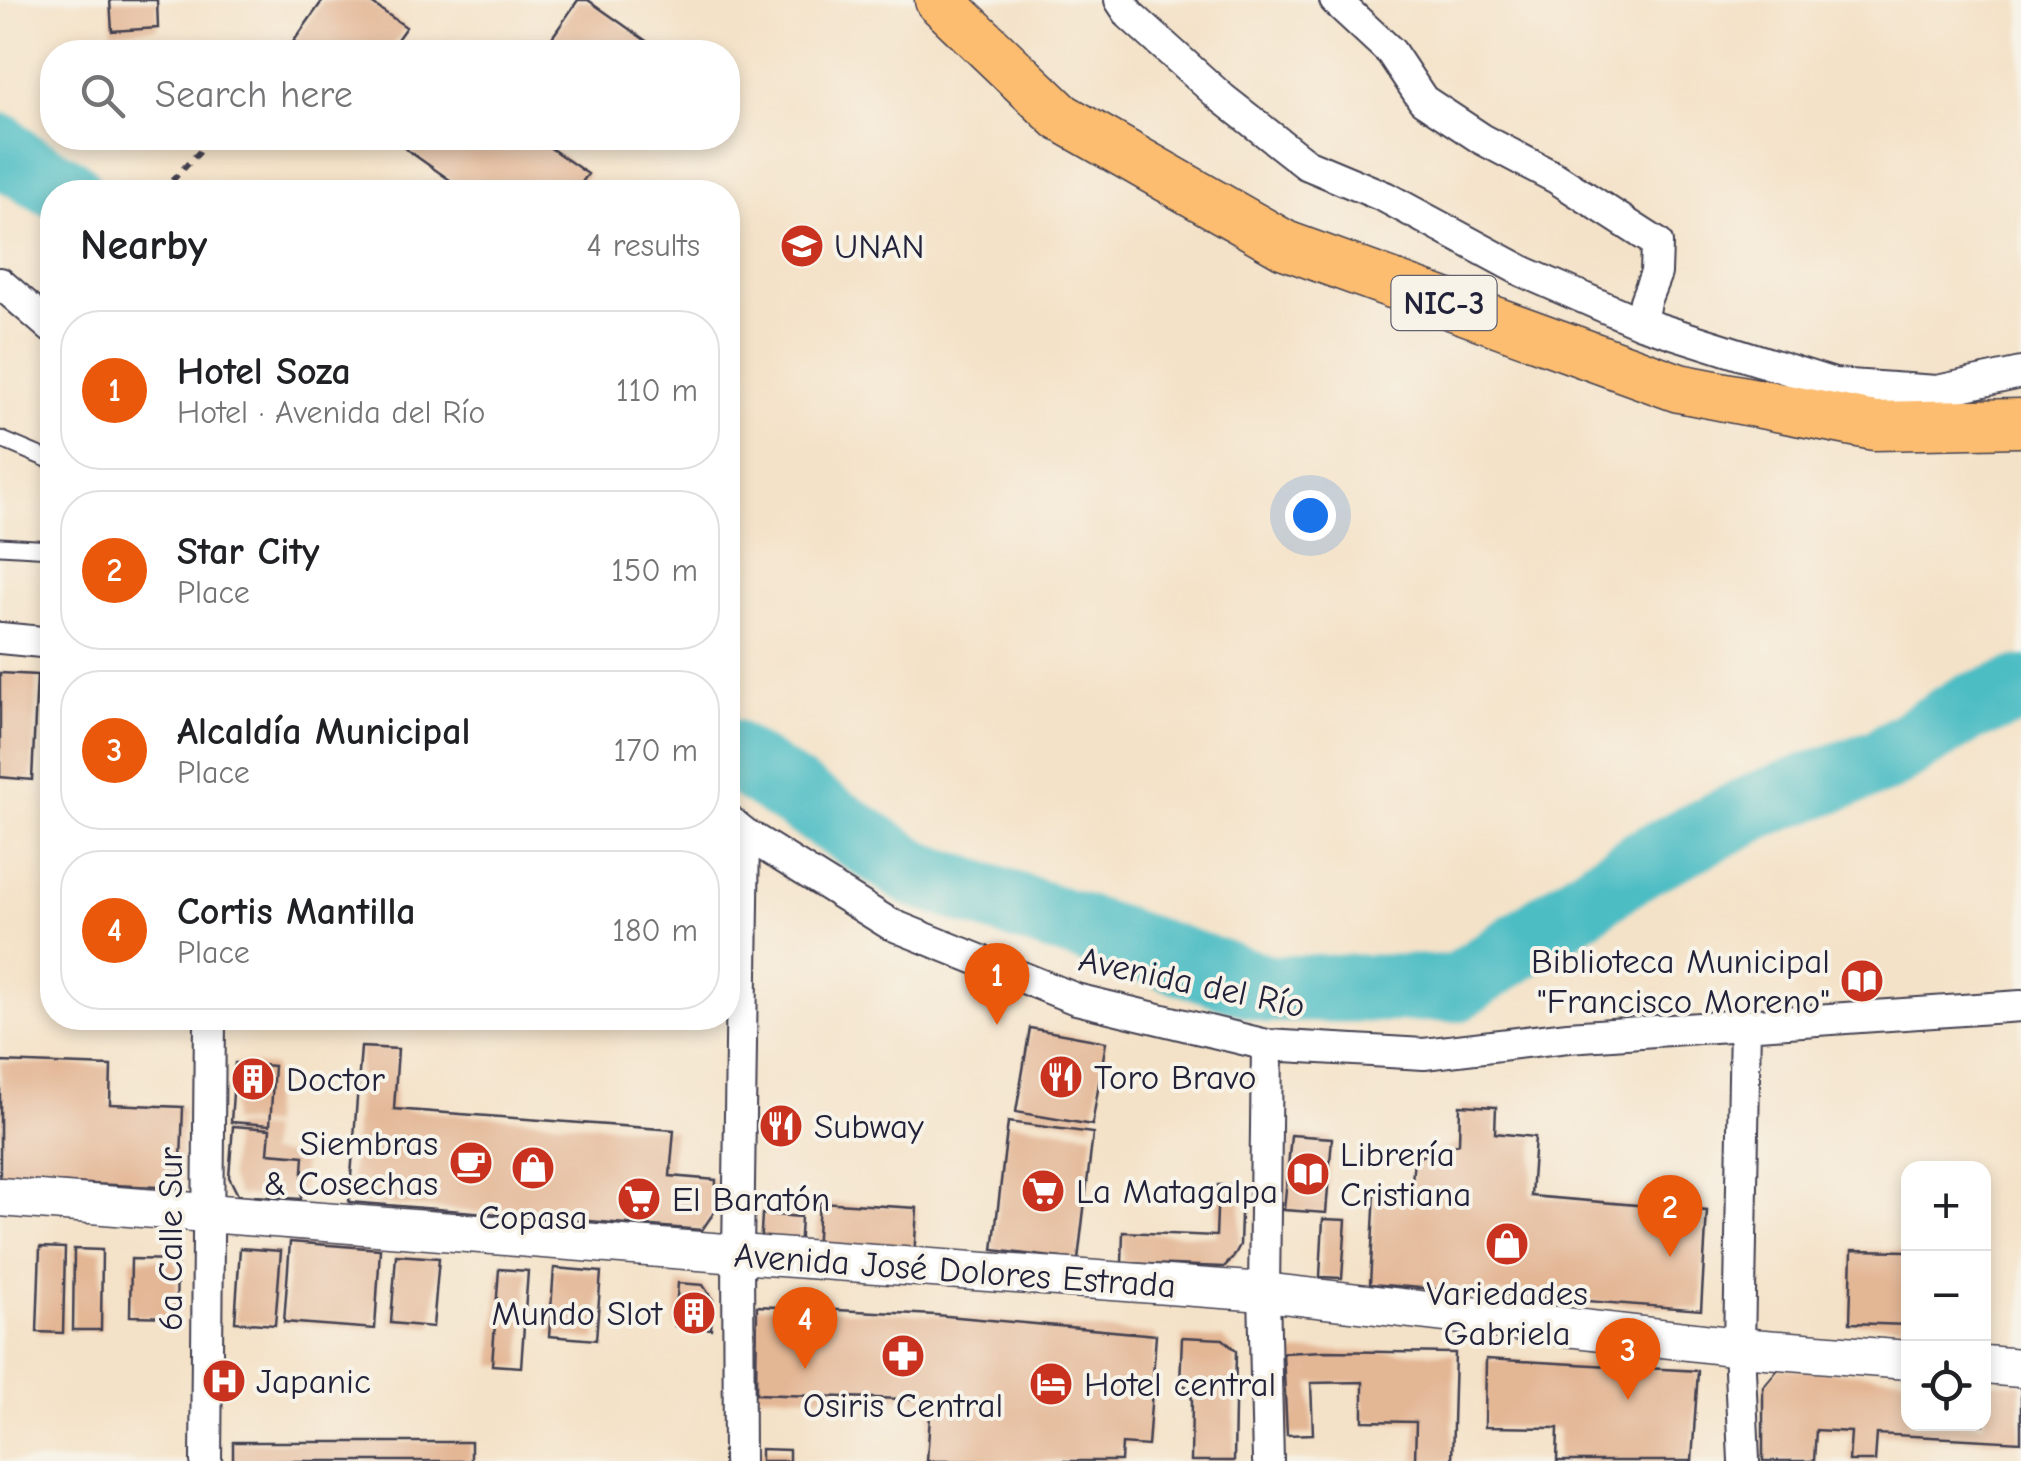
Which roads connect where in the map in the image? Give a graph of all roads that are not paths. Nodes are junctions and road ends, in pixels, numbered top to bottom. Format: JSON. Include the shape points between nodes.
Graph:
{"nodes":[{"id":1,"x":939,"y":0,"type":"edge"},
{"id":2,"x":1120,"y":0,"type":"edge"},
{"id":3,"x":1334,"y":0,"type":"edge"},
{"id":4,"x":0,"y":283,"type":"edge"},
{"id":5,"x":40,"y":318,"type":"edge"},
{"id":6,"x":1641,"y":323,"type":"junction"},
{"id":7,"x":2021,"y":373,"type":"edge"},
{"id":8,"x":2021,"y":423,"type":"edge"},
{"id":9,"x":0,"y":439,"type":"edge"},
{"id":10,"x":40,"y":456,"type":"edge"},
{"id":11,"x":0,"y":546,"type":"edge"},
{"id":12,"x":40,"y":548,"type":"edge"},
{"id":13,"x":0,"y":638,"type":"edge"},
{"id":14,"x":40,"y":642,"type":"edge"},
{"id":15,"x":740,"y":830,"type":"edge"},
{"id":16,"x":2021,"y":1006,"type":"edge"},
{"id":17,"x":1745,"y":1024,"type":"junction"},
{"id":18,"x":210,"y":1030,"type":"edge"},
{"id":19,"x":737,"y":1030,"type":"edge"},
{"id":20,"x":1266,"y":1045,"type":"junction"},
{"id":21,"x":0,"y":1196,"type":"edge"},
{"id":22,"x":208,"y":1212,"type":"junction"},
{"id":23,"x":738,"y":1254,"type":"junction"},
{"id":24,"x":1264,"y":1292,"type":"junction"},
{"id":25,"x":1740,"y":1347,"type":"junction"},
{"id":26,"x":1901,"y":1359,"type":"edge"},
{"id":27,"x":1991,"y":1366,"type":"edge"},
{"id":28,"x":2021,"y":1368,"type":"edge"},
{"id":29,"x":206,"y":1461,"type":"edge"},
{"id":30,"x":739,"y":1461,"type":"edge"},
{"id":31,"x":1268,"y":1461,"type":"edge"},
{"id":32,"x":1744,"y":1461,"type":"edge"}],
"edges":[{"from":1,"to":8,"type":"main road","number":"NIC-3","via":[[1061,117],[1285,245],[1679,388],[1874,426]]},
{"from":2,"to":6,"type":"street","via":[[1222,98],[1306,164]]},
{"from":3,"to":6,"type":"street","via":[[1390,52],[1423,100],[1657,243]]},
{"from":4,"to":5,"type":"street"},
{"from":6,"to":7,"type":"street","via":[[1834,384],[1937,391]]},
{"from":9,"to":10,"type":"lane"},
{"from":11,"to":12,"type":"lane"},
{"from":13,"to":14,"type":"street"},
{"from":15,"to":20,"type":"street","name":"Avenida del Río","via":[[890,924],[1076,999]]},
{"from":16,"to":17,"type":"street","name":"Avenida del Río"},
{"from":17,"to":20,"type":"street","name":"Avenida del Río","via":[[1424,1054]]},
{"from":17,"to":25,"type":"street"},
{"from":18,"to":22,"type":"street","name":"6a Calle Sur"},
{"from":19,"to":23,"type":"street"},
{"from":20,"to":24,"type":"street"},
{"from":21,"to":22,"type":"street","name":"Avenida José Dolores Estrada"},
{"from":22,"to":23,"type":"street","name":"Avenida José Dolores Estrada"},
{"from":22,"to":29,"type":"street","name":"6a Calle Sur"},
{"from":23,"to":24,"type":"street","name":"Avenida José Dolores Estrada"},
{"from":23,"to":30,"type":"street"},
{"from":24,"to":25,"type":"street","name":"Avenida José Dolores Estrada"},
{"from":24,"to":31,"type":"street"},
{"from":25,"to":26,"type":"street","name":"Avenida José Dolores Estrada"},
{"from":25,"to":32,"type":"street"},
{"from":27,"to":28,"type":"street"}]}
